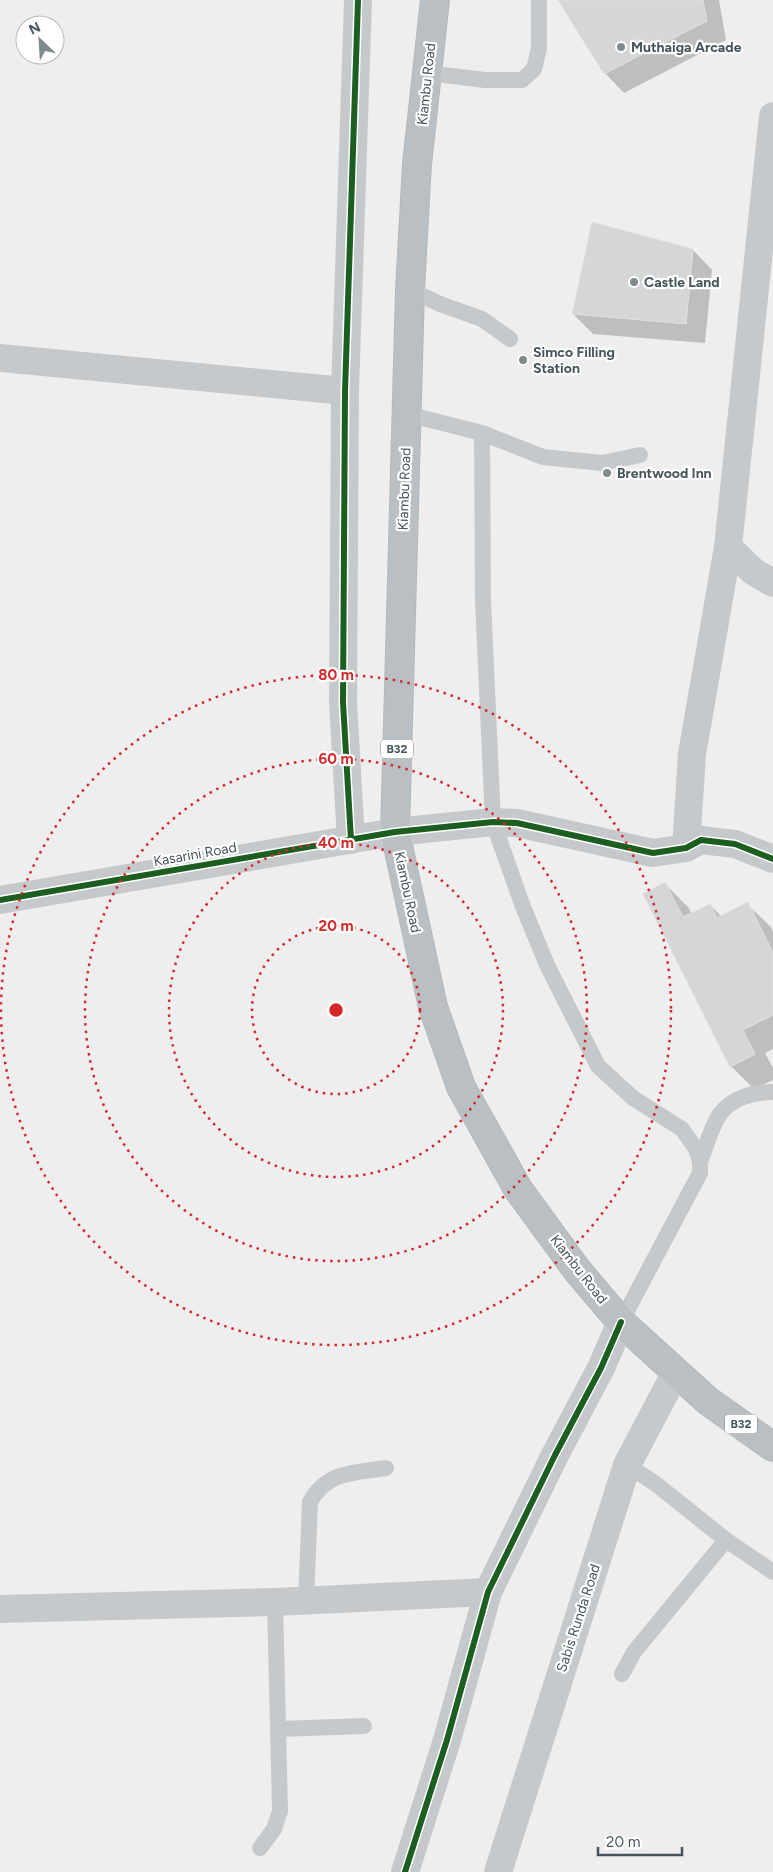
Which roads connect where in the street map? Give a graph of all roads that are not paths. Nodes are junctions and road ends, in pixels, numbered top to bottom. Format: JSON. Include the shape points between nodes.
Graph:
{"nodes":[{"id":1,"x":358,"y":0,"type":"edge"},
{"id":2,"x":435,"y":0,"type":"edge"},
{"id":3,"x":539,"y":0,"type":"edge"},
{"id":4,"x":427,"y":73,"type":"junction"},
{"id":5,"x":773,"y":116,"type":"edge"},
{"id":6,"x":410,"y":290,"type":"junction"},
{"id":7,"x":763,"y":296,"type":"edge"},
{"id":8,"x":510,"y":339,"type":"dead end"},
{"id":9,"x":0,"y":358,"type":"edge"},
{"id":10,"x":345,"y":391,"type":"junction"},
{"id":11,"x":406,"y":414,"type":"junction"},
{"id":12,"x":482,"y":432,"type":"junction"},
{"id":13,"x":640,"y":455,"type":"dead end"},
{"id":14,"x":728,"y":547,"type":"junction"},
{"id":15,"x":773,"y":583,"type":"edge"},
{"id":16,"x":493,"y":822,"type":"junction"},
{"id":17,"x":395,"y":832,"type":"junction"},
{"id":18,"x":351,"y":840,"type":"junction"},
{"id":19,"x":686,"y":848,"type":"junction"},
{"id":20,"x":773,"y":859,"type":"edge"},
{"id":21,"x":0,"y":900,"type":"edge"},
{"id":22,"x":773,"y":1092,"type":"edge"},
{"id":23,"x":700,"y":1162,"type":"junction"},
{"id":24,"x":621,"y":1322,"type":"junction"},
{"id":25,"x":676,"y":1372,"type":"junction"},
{"id":26,"x":773,"y":1447,"type":"edge"},
{"id":27,"x":627,"y":1465,"type":"junction"},
{"id":28,"x":386,"y":1468,"type":"dead end"},
{"id":29,"x":726,"y":1540,"type":"junction"},
{"id":30,"x":773,"y":1572,"type":"edge"},
{"id":31,"x":488,"y":1592,"type":"junction"},
{"id":32,"x":306,"y":1601,"type":"junction"},
{"id":33,"x":275,"y":1602,"type":"junction"},
{"id":34,"x":0,"y":1609,"type":"edge"},
{"id":35,"x":622,"y":1674,"type":"dead end"},
{"id":36,"x":364,"y":1726,"type":"dead end"},
{"id":37,"x":278,"y":1729,"type":"junction"},
{"id":38,"x":260,"y":1848,"type":"dead end"},
{"id":39,"x":405,"y":1872,"type":"edge"},
{"id":40,"x":498,"y":1872,"type":"edge"}],
"edges":[{"from":1,"to":10,"type":"street"},
{"from":2,"to":4,"type":"highway","name":"Kiambu Road","number":"B32"},
{"from":3,"to":4,"type":"lane","via":[[539,48],[534,69],[522,80],[485,80]]},
{"from":4,"to":6,"type":"highway","name":"Kiambu Road","number":"B32","via":[[417,164]]},
{"from":5,"to":7,"type":"street"},
{"from":6,"to":8,"type":"lane","via":[[482,319]]},
{"from":6,"to":11,"type":"highway","name":"Kiambu Road","number":"B32"},
{"from":7,"to":14,"type":"street"},
{"from":9,"to":10,"type":"street"},
{"from":10,"to":18,"type":"street","via":[[343,702]]},
{"from":11,"to":12,"type":"lane"},
{"from":11,"to":17,"type":"highway","name":"Kiambu Road","number":"B32"},
{"from":12,"to":13,"type":"lane","via":[[543,457],[602,463]]},
{"from":12,"to":16,"type":"lane","via":[[483,600]]},
{"from":14,"to":15,"type":"street","via":[[754,572]]},
{"from":14,"to":19,"type":"street","via":[[692,754]]},
{"from":16,"to":17,"type":"street","name":"Kasarini Road"},
{"from":16,"to":19,"type":"street","name":"Kasarini Road","via":[[517,823],[653,853]]},
{"from":16,"to":23,"type":"lane","via":[[547,965],[598,1066],[633,1098],[682,1129],[696,1149]]},
{"from":17,"to":18,"type":"street","name":"Kasarini Road"},
{"from":17,"to":24,"type":"highway","name":"Kiambu Road","number":"B32","via":[[433,1008],[461,1087],[518,1189],[577,1270]]},
{"from":18,"to":21,"type":"street","name":"Kasarini Road"},
{"from":19,"to":20,"type":"street","name":"Kasarini Road","via":[[701,840],[735,844]]},
{"from":22,"to":23,"type":"lane","via":[[737,1099],[719,1115]]},
{"from":23,"to":24,"type":"lane","via":[[700,1172]]},
{"from":24,"to":25,"type":"highway","name":"Kiambu Road","number":"B32"},
{"from":24,"to":31,"type":"street"},
{"from":25,"to":26,"type":"highway","name":"Kiambu Road","number":"B32","via":[[708,1401]]},
{"from":25,"to":27,"type":"street","name":"Sabis Runda Road"},
{"from":27,"to":29,"type":"lane"},
{"from":27,"to":40,"type":"street","name":"Sabis Runda Road"},
{"from":28,"to":32,"type":"lane","via":[[335,1477],[316,1491],[310,1502]]},
{"from":29,"to":30,"type":"lane"},
{"from":29,"to":35,"type":"lane","via":[[634,1652]]},
{"from":31,"to":32,"type":"street"},
{"from":31,"to":39,"type":"street","via":[[447,1740]]},
{"from":32,"to":33,"type":"street"},
{"from":33,"to":34,"type":"street"},
{"from":33,"to":37,"type":"lane"},
{"from":36,"to":37,"type":"lane"},
{"from":37,"to":38,"type":"lane","via":[[280,1811],[274,1829]]}]}
